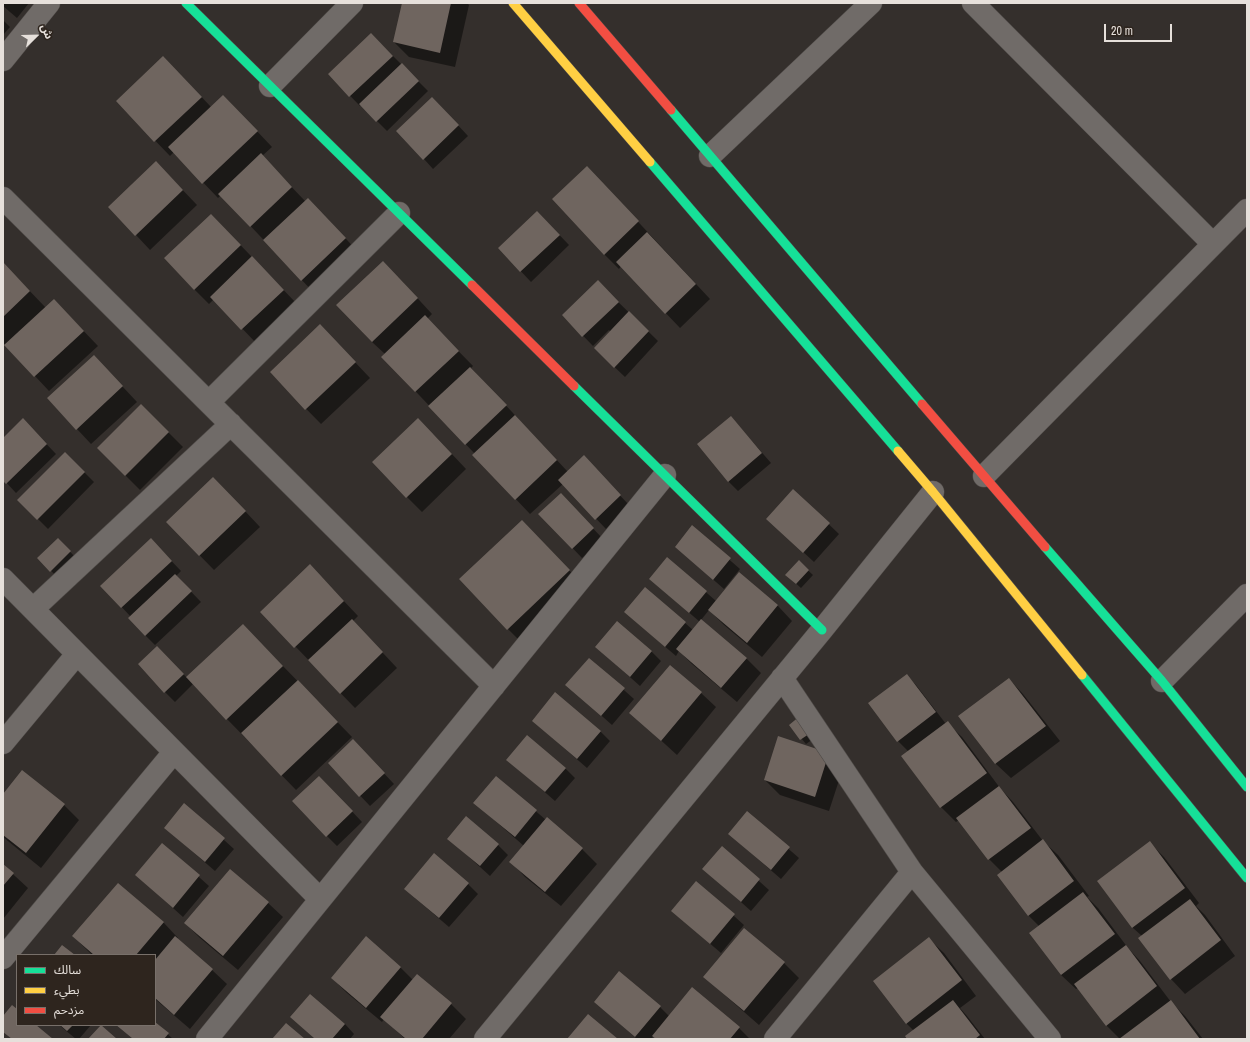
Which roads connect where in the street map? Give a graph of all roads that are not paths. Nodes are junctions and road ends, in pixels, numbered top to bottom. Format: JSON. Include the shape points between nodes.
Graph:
{"nodes":[{"id":1,"x":49,"y":3,"type":"edge"},
{"id":2,"x":186,"y":3,"type":"edge"},
{"id":3,"x":352,"y":3,"type":"edge"},
{"id":4,"x":513,"y":3,"type":"edge"},
{"id":5,"x":579,"y":3,"type":"edge"},
{"id":6,"x":871,"y":3,"type":"edge"},
{"id":7,"x":973,"y":3,"type":"edge"},
{"id":8,"x":3,"y":60,"type":"edge"},
{"id":9,"x":270,"y":86,"type":"junction"},
{"id":10,"x":710,"y":156,"type":"junction"},
{"id":11,"x":3,"y":198,"type":"edge"},
{"id":12,"x":1247,"y":210,"type":"edge"},
{"id":13,"x":399,"y":213,"type":"junction"},
{"id":14,"x":1212,"y":244,"type":"junction"},
{"id":15,"x":209,"y":402,"type":"junction"},
{"id":16,"x":231,"y":424,"type":"junction"},
{"id":17,"x":665,"y":476,"type":"junction"},
{"id":18,"x":984,"y":476,"type":"junction"},
{"id":19,"x":933,"y":492,"type":"junction"},
{"id":20,"x":3,"y":579,"type":"edge"},
{"id":21,"x":1247,"y":595,"type":"edge"},
{"id":22,"x":33,"y":609,"type":"junction"},
{"id":23,"x":822,"y":630,"type":"junction"},
{"id":24,"x":77,"y":654,"type":"junction"},
{"id":25,"x":782,"y":678,"type":"junction"},
{"id":26,"x":1162,"y":682,"type":"junction"},
{"id":27,"x":494,"y":686,"type":"junction"},
{"id":28,"x":3,"y":743,"type":"edge"},
{"id":29,"x":174,"y":752,"type":"junction"},
{"id":30,"x":1247,"y":787,"type":"edge"},
{"id":31,"x":912,"y":872,"type":"junction"},
{"id":32,"x":1247,"y":878,"type":"edge"},
{"id":33,"x":320,"y":900,"type":"junction"},
{"id":34,"x":3,"y":958,"type":"edge"},
{"id":35,"x":207,"y":1039,"type":"edge"},
{"id":36,"x":485,"y":1039,"type":"edge"},
{"id":37,"x":775,"y":1039,"type":"edge"},
{"id":38,"x":1050,"y":1039,"type":"edge"}],
"edges":[{"from":1,"to":8,"type":"street"},
{"from":2,"to":9,"type":"street"},
{"from":3,"to":9,"type":"street"},
{"from":4,"to":19,"type":"street"},
{"from":5,"to":10,"type":"street"},
{"from":6,"to":10,"type":"street"},
{"from":7,"to":14,"type":"street"},
{"from":9,"to":13,"type":"street"},
{"from":10,"to":18,"type":"street"},
{"from":11,"to":15,"type":"street"},
{"from":12,"to":14,"type":"street"},
{"from":13,"to":15,"type":"street"},
{"from":13,"to":17,"type":"street"},
{"from":14,"to":18,"type":"street"},
{"from":15,"to":16,"type":"street"},
{"from":16,"to":22,"type":"street"},
{"from":16,"to":27,"type":"street"},
{"from":17,"to":23,"type":"street"},
{"from":17,"to":27,"type":"street"},
{"from":18,"to":26,"type":"street"},
{"from":19,"to":23,"type":"street"},
{"from":19,"to":32,"type":"street"},
{"from":20,"to":22,"type":"street"},
{"from":21,"to":26,"type":"street"},
{"from":22,"to":24,"type":"street"},
{"from":23,"to":25,"type":"street"},
{"from":24,"to":28,"type":"street"},
{"from":24,"to":29,"type":"street"},
{"from":25,"to":31,"type":"street"},
{"from":25,"to":36,"type":"street"},
{"from":26,"to":30,"type":"street"},
{"from":27,"to":33,"type":"street"},
{"from":29,"to":33,"type":"street"},
{"from":29,"to":34,"type":"street"},
{"from":31,"to":37,"type":"street"},
{"from":31,"to":38,"type":"street"},
{"from":33,"to":35,"type":"street"}]}
